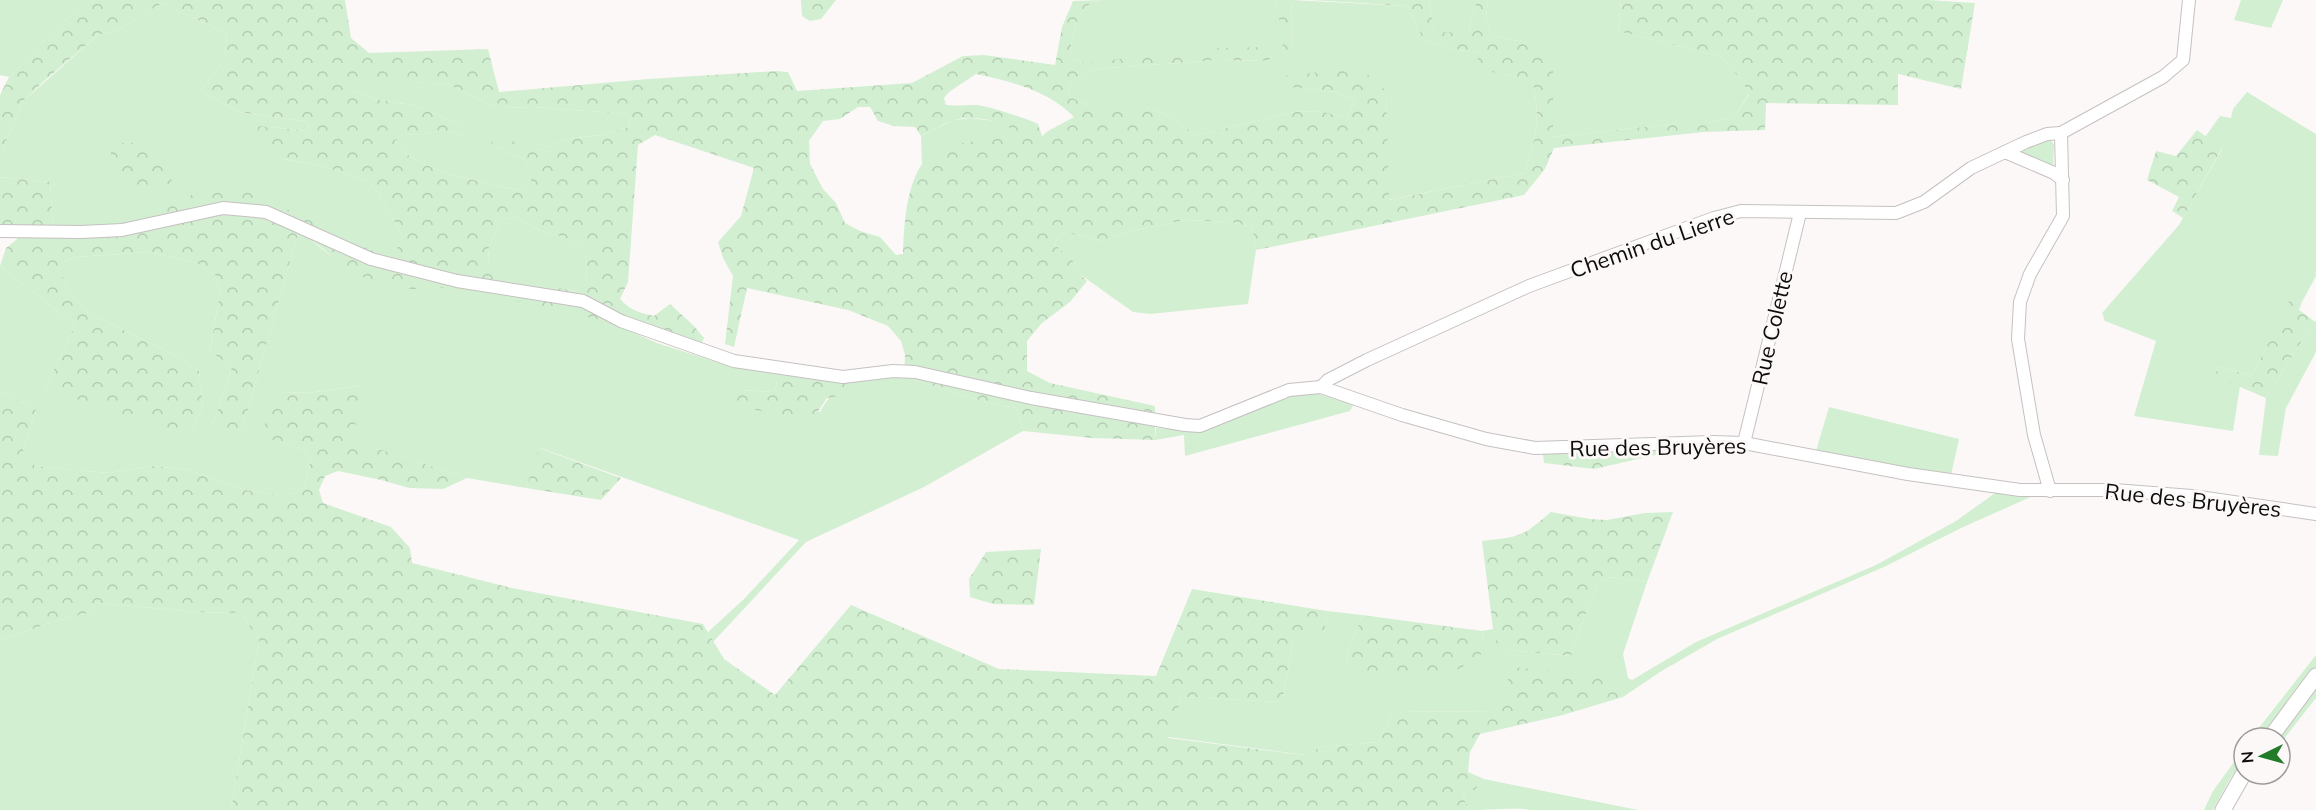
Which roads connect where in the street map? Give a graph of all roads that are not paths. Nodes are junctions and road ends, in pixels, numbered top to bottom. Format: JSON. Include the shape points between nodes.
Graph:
{"nodes":[{"id":1,"x":2189,"y":0,"type":"edge"},
{"id":2,"x":2061,"y":133,"type":"junction"},
{"id":3,"x":2005,"y":152,"type":"junction"},
{"id":4,"x":2062,"y":180,"type":"junction"},
{"id":5,"x":1800,"y":213,"type":"junction"},
{"id":6,"x":0,"y":231,"type":"edge"},
{"id":7,"x":1321,"y":387,"type":"junction"},
{"id":8,"x":1744,"y":443,"type":"junction"},
{"id":9,"x":2050,"y":491,"type":"junction"},
{"id":10,"x":2316,"y":514,"type":"edge"},
{"id":11,"x":2316,"y":675,"type":"edge"},
{"id":12,"x":2279,"y":726,"type":"edge"},
{"id":13,"x":2237,"y":786,"type":"edge"},
{"id":14,"x":2223,"y":810,"type":"edge"}],
"edges":[{"from":1,"to":2,"type":"street","name":"Chemin du Lierre","via":[[2182,60],[2163,77]]},
{"from":2,"to":3,"type":"street","name":"Chemin du Lierre","via":[[2048,134]]},
{"from":2,"to":4,"type":"street"},
{"from":3,"to":4,"type":"street"},
{"from":3,"to":5,"type":"street","name":"Chemin du Lierre","via":[[1971,168],[1924,202],[1896,213]]},
{"from":4,"to":9,"type":"street","via":[[2063,216],[2030,274],[2020,302],[2018,339],[2034,435]]},
{"from":5,"to":7,"type":"street","name":"Chemin du Lierre","via":[[1742,211],[1714,218],[1529,286],[1367,360]]},
{"from":5,"to":8,"type":"street","name":"Rue Colette"},
{"from":6,"to":7,"type":"street","name":"Rue des Bruyères","via":[[122,230],[223,207],[266,212],[372,259],[457,281],[583,301],[621,321],[734,361],[843,377],[915,372],[1185,425],[1200,426],[1289,390]]},
{"from":7,"to":8,"type":"street","name":"Rue des Bruyères","via":[[1465,433],[1535,448]]},
{"from":8,"to":9,"type":"street","name":"Rue des Bruyères","via":[[1908,474]]},
{"from":9,"to":10,"type":"street","name":"Rue des Bruyères","via":[[2114,490],[2192,496]]},
{"from":11,"to":12,"type":"street"},
{"from":13,"to":14,"type":"street"}]}
